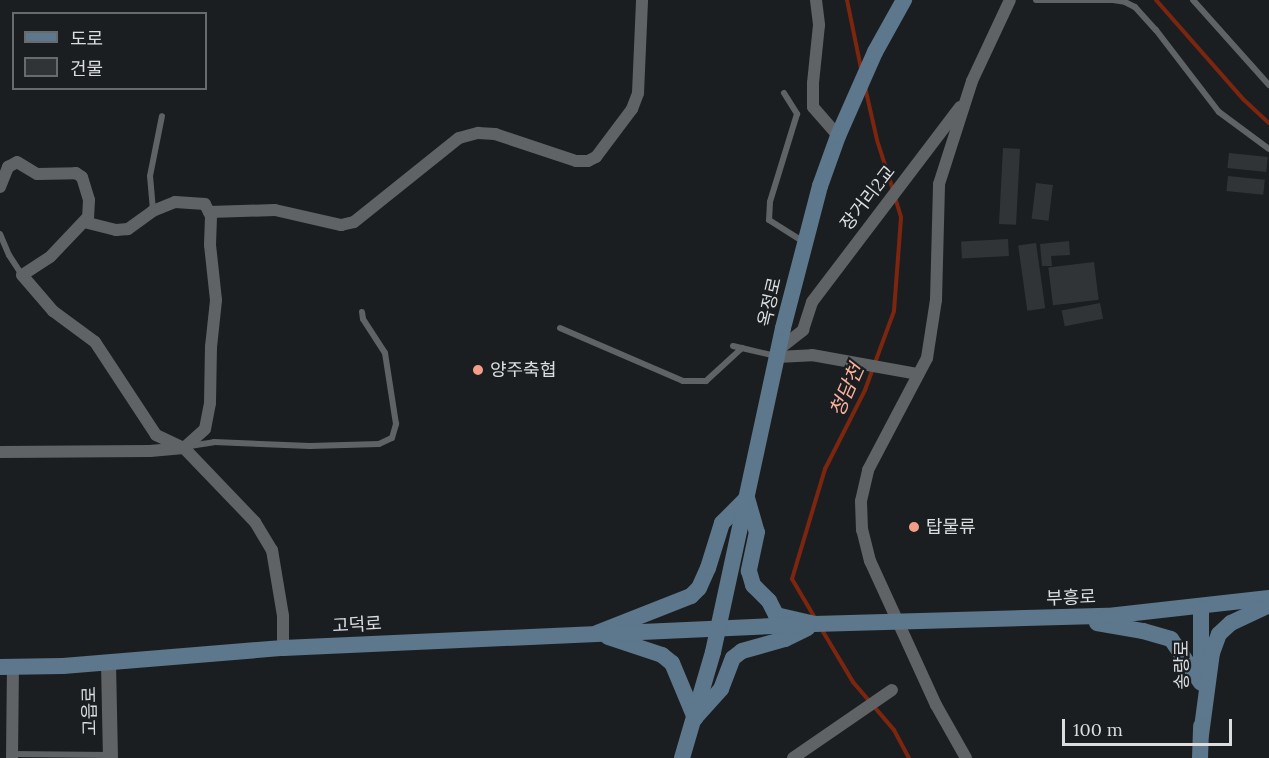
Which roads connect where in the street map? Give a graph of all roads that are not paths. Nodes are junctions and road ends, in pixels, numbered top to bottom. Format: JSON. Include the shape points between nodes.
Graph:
{"nodes":[{"id":1,"x":642,"y":0,"type":"edge"},
{"id":2,"x":816,"y":0,"type":"edge"},
{"id":3,"x":904,"y":0,"type":"edge"},
{"id":4,"x":1010,"y":0,"type":"edge"},
{"id":5,"x":1036,"y":0,"type":"edge"},
{"id":6,"x":1193,"y":0,"type":"edge"},
{"id":7,"x":1269,"y":84,"type":"edge"},
{"id":8,"x":784,"y":93,"type":"dead end"},
{"id":9,"x":967,"y":96,"type":"junction"},
{"id":10,"x":162,"y":116,"type":"dead end"},
{"id":11,"x":841,"y":129,"type":"junction"},
{"id":12,"x":1269,"y":149,"type":"edge"},
{"id":13,"x":0,"y":187,"type":"edge"},
{"id":14,"x":153,"y":211,"type":"junction"},
{"id":15,"x":209,"y":212,"type":"junction"},
{"id":16,"x":84,"y":222,"type":"junction"},
{"id":17,"x":0,"y":234,"type":"edge"},
{"id":18,"x":804,"y":243,"type":"junction"},
{"id":19,"x":22,"y":275,"type":"junction"},
{"id":20,"x":362,"y":312,"type":"dead end"},
{"id":21,"x":560,"y":328,"type":"dead end"},
{"id":22,"x":733,"y":346,"type":"dead end"},
{"id":23,"x":742,"y":348,"type":"junction"},
{"id":24,"x":778,"y":353,"type":"junction"},
{"id":25,"x":918,"y":374,"type":"junction"},
{"id":26,"x":184,"y":448,"type":"junction"},
{"id":27,"x":0,"y":452,"type":"edge"},
{"id":28,"x":747,"y":498,"type":"junction"},
{"id":29,"x":1269,"y":598,"type":"edge"},
{"id":30,"x":1269,"y":606,"type":"edge"},
{"id":31,"x":1201,"y":608,"type":"junction"},
{"id":32,"x":1069,"y":618,"type":"junction"},
{"id":33,"x":898,"y":621,"type":"junction"},
{"id":34,"x":814,"y":624,"type":"junction"},
{"id":35,"x":717,"y":627,"type":"junction"},
{"id":36,"x":597,"y":633,"type":"junction"},
{"id":37,"x":283,"y":648,"type":"junction"},
{"id":38,"x":108,"y":663,"type":"junction"},
{"id":39,"x":7,"y":667,"type":"edge"},
{"id":40,"x":1201,"y":683,"type":"junction"},
{"id":41,"x":892,"y":690,"type":"dead end"},
{"id":42,"x":695,"y":718,"type":"junction"},
{"id":43,"x":1201,"y":735,"type":"junction"},
{"id":44,"x":688,"y":754,"type":"edge"},
{"id":45,"x":12,"y":756,"type":"edge"},
{"id":46,"x":110,"y":757,"type":"edge"},
{"id":47,"x":792,"y":758,"type":"edge"},
{"id":48,"x":966,"y":758,"type":"edge"},
{"id":49,"x":1200,"y":758,"type":"edge"}],
"edges":[{"from":1,"to":15,"type":"street","via":[[638,93],[632,109],[596,157],[588,161],[576,161],[495,134],[478,134],[459,138],[354,222],[341,225],[275,210]]},
{"from":2,"to":11,"type":"street","via":[[819,25],[813,107]]},
{"from":3,"to":11,"type":"main road","name":"옥정로","via":[[875,52]]},
{"from":4,"to":9,"type":"street"},
{"from":5,"to":12,"type":"lane","via":[[1113,0],[1135,7],[1220,112]]},
{"from":6,"to":7,"type":"lane"},
{"from":8,"to":18,"type":"lane","via":[[796,114],[770,202],[769,220]]},
{"from":9,"to":24,"type":"street","name":"장거리2교","via":[[812,302],[803,330]]},
{"from":9,"to":25,"type":"street","via":[[939,184],[936,300],[927,358]]},
{"from":10,"to":14,"type":"lane","via":[[150,176]]},
{"from":11,"to":18,"type":"main road","name":"옥정로"},
{"from":13,"to":16,"type":"street","via":[[8,167],[17,162],[37,174],[76,173],[82,177],[89,200],[88,218]]},
{"from":14,"to":15,"type":"street","via":[[175,202],[192,201],[205,204]]},
{"from":14,"to":16,"type":"street","via":[[128,229]]},
{"from":15,"to":26,"type":"street","via":[[216,300],[210,403],[205,429]]},
{"from":16,"to":19,"type":"street","via":[[50,256]]},
{"from":17,"to":19,"type":"lane"},
{"from":18,"to":24,"type":"main road","name":"옥정로"},
{"from":19,"to":26,"type":"street","via":[[53,311],[95,342],[156,435]]},
{"from":20,"to":26,"type":"lane","via":[[385,353],[396,424],[392,438],[379,444],[214,442]]},
{"from":21,"to":23,"type":"lane","via":[[683,381],[706,381]]},
{"from":22,"to":23,"type":"lane"},
{"from":23,"to":24,"type":"lane"},
{"from":24,"to":25,"type":"street","via":[[812,355]]},
{"from":24,"to":28,"type":"main road","name":"옥정로"},
{"from":25,"to":33,"type":"street","via":[[868,470],[861,501],[862,530],[870,561]]},
{"from":26,"to":27,"type":"street"},
{"from":26,"to":37,"type":"street","via":[[255,522],[272,550],[283,616]]},
{"from":28,"to":34,"type":"main road","via":[[757,532],[749,571],[753,585],[776,615]]},
{"from":28,"to":35,"type":"main road","name":"옥정로"},
{"from":28,"to":36,"type":"main road","via":[[722,523],[708,568],[691,596]]},
{"from":29,"to":31,"type":"main road","name":"부흥로"},
{"from":30,"to":43,"type":"main road","via":[[1231,623],[1219,634],[1212,653]]},
{"from":31,"to":32,"type":"main road","name":"부흥로"},
{"from":31,"to":40,"type":"main road","name":"송랑로"},
{"from":32,"to":33,"type":"main road","name":"부흥로"},
{"from":32,"to":40,"type":"main road","via":[[1171,639]]},
{"from":33,"to":34,"type":"main road","name":"부흥로"},
{"from":33,"to":48,"type":"street","via":[[936,705]]},
{"from":34,"to":35,"type":"main road"},
{"from":34,"to":42,"type":"main road","via":[[733,658],[720,688]]},
{"from":35,"to":36,"type":"main road","name":"고덕로"},
{"from":35,"to":42,"type":"main road"},
{"from":36,"to":37,"type":"main road","name":"고덕로"},
{"from":36,"to":42,"type":"main road","via":[[662,655],[672,663]]},
{"from":37,"to":38,"type":"main road","name":"고덕로"},
{"from":38,"to":39,"type":"main road","name":"고덕로"},
{"from":38,"to":46,"type":"street","name":"고읍로"},
{"from":39,"to":45,"type":"street"},
{"from":40,"to":43,"type":"main road","name":"송랑로"},
{"from":41,"to":47,"type":"street"},
{"from":42,"to":44,"type":"main road"},
{"from":43,"to":49,"type":"main road","name":"송랑로"},
{"from":45,"to":46,"type":"lane"}]}
